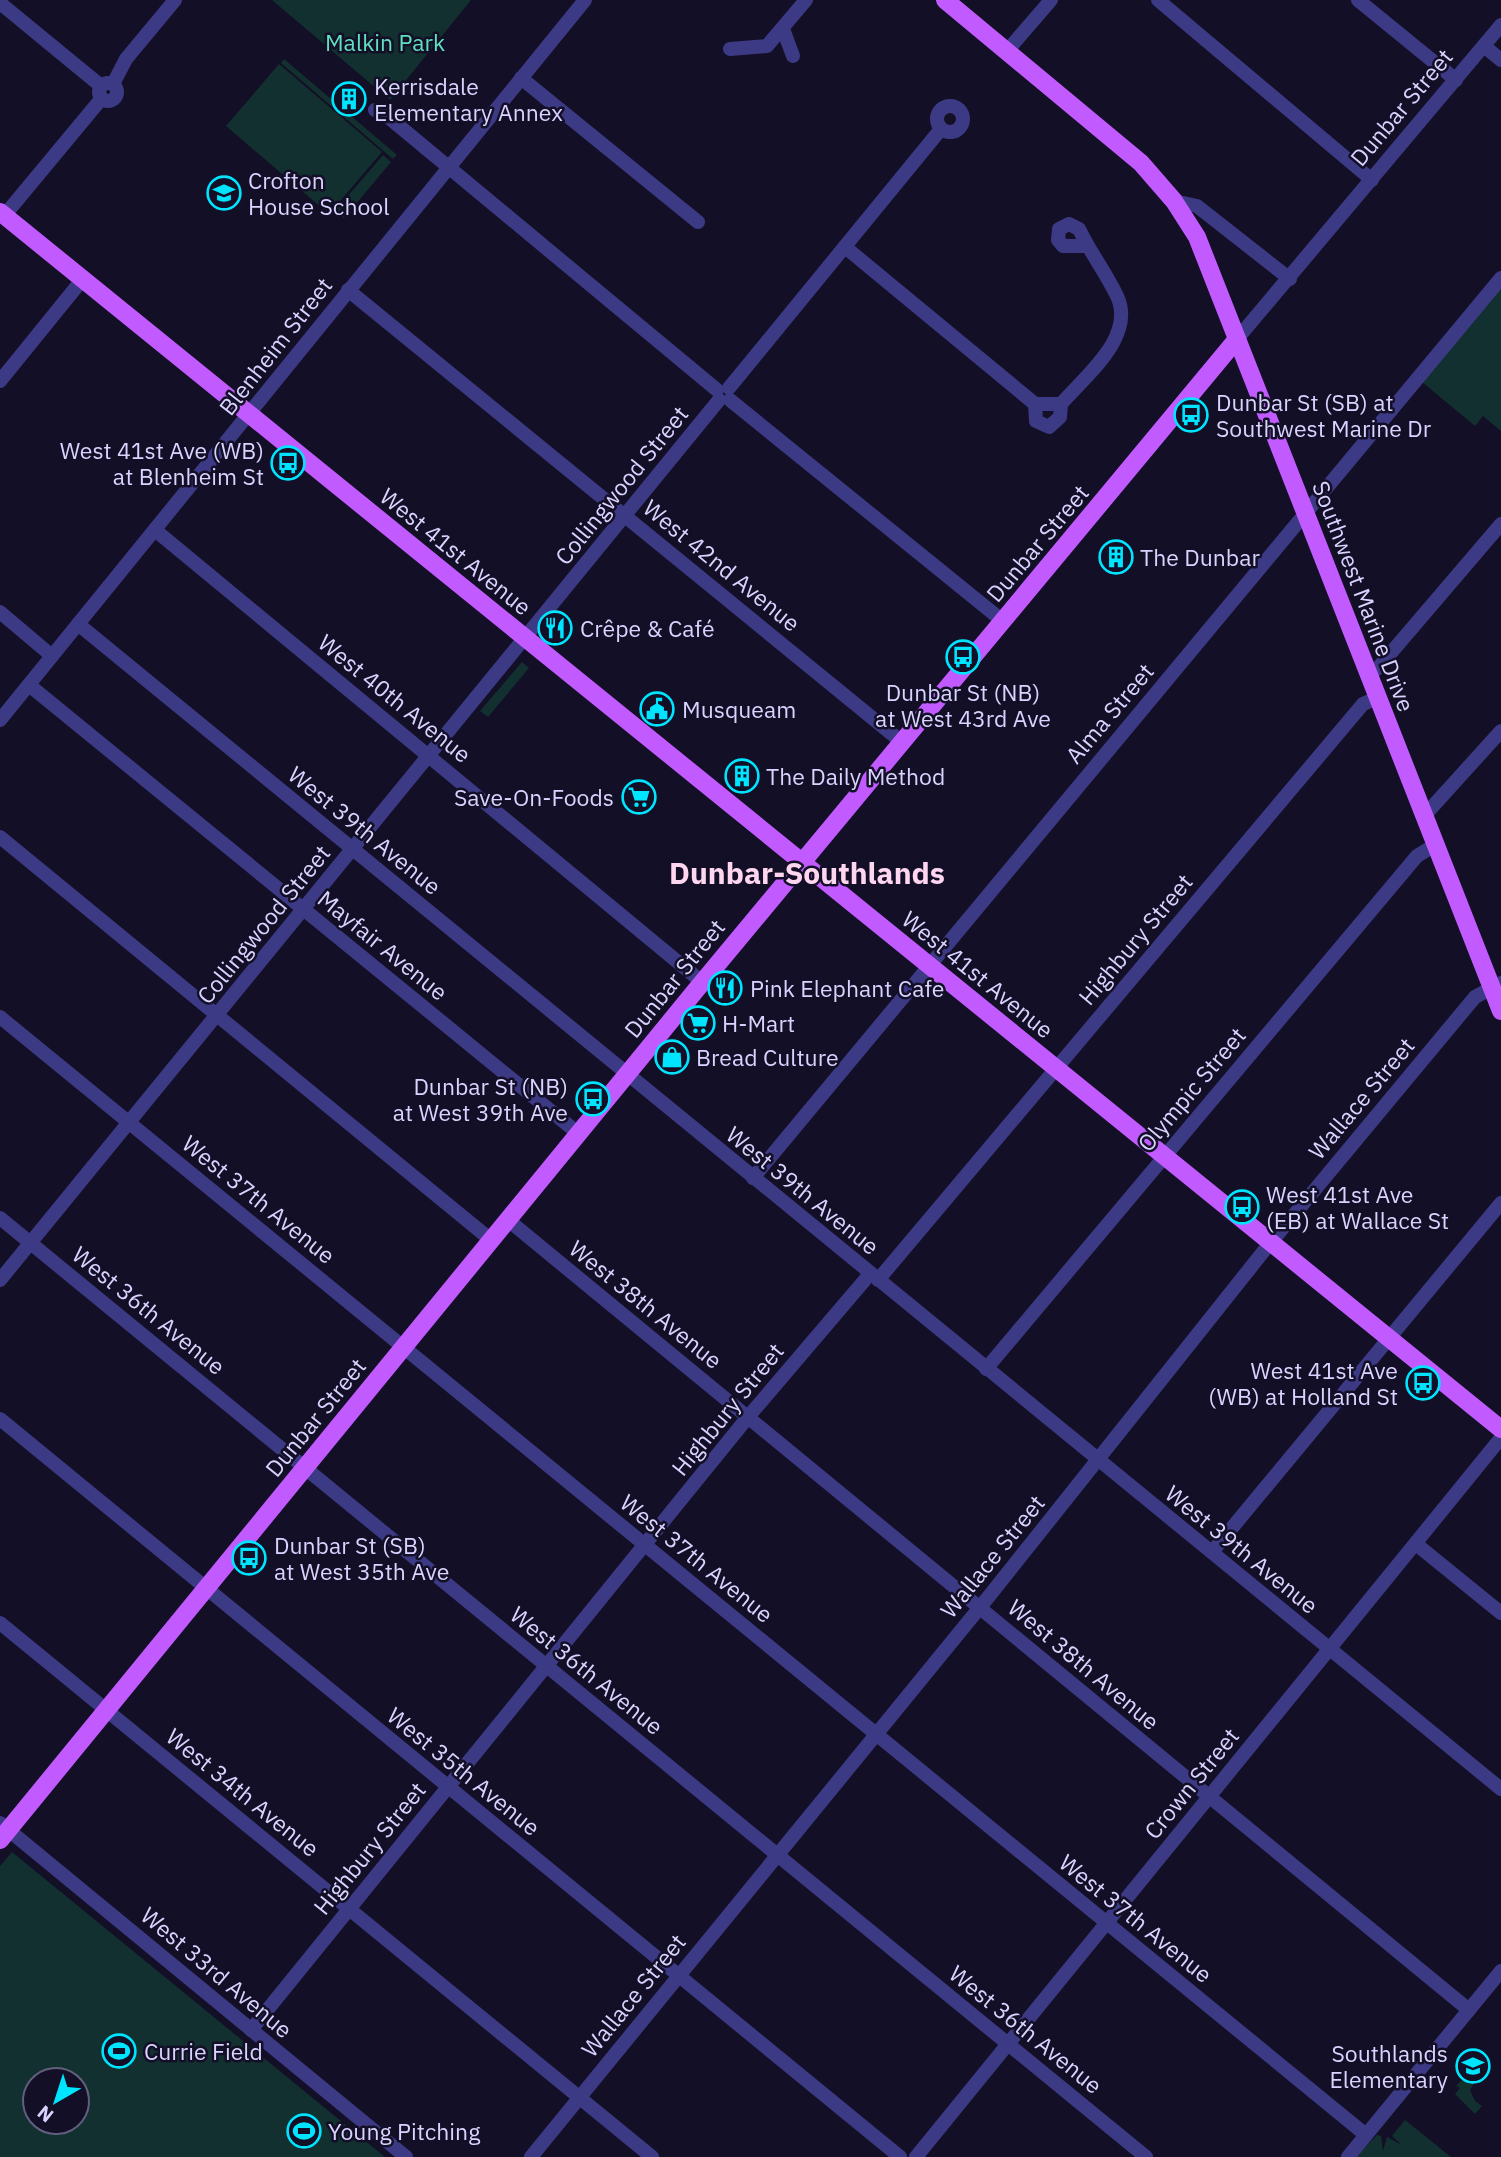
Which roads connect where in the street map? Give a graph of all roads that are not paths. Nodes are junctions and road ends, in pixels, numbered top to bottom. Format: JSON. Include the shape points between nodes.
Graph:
{"nodes":[{"id":1,"x":175,"y":0,"type":"edge"},
{"id":2,"x":585,"y":0,"type":"edge"},
{"id":3,"x":806,"y":0,"type":"edge"},
{"id":4,"x":945,"y":0,"type":"edge"},
{"id":5,"x":1051,"y":0,"type":"edge"},
{"id":6,"x":1158,"y":0,"type":"edge"},
{"id":7,"x":1358,"y":0,"type":"edge"},
{"id":8,"x":0,"y":3,"type":"edge"},
{"id":9,"x":1501,"y":25,"type":"edge"},
{"id":10,"x":783,"y":29,"type":"junction"},
{"id":11,"x":1484,"y":46,"type":"junction"},
{"id":12,"x":730,"y":49,"type":"dead end"},
{"id":13,"x":1007,"y":51,"type":"junction"},
{"id":14,"x":793,"y":56,"type":"dead end"},
{"id":15,"x":1501,"y":60,"type":"edge"},
{"id":16,"x":521,"y":78,"type":"junction"},
{"id":17,"x":1456,"y":80,"type":"junction"},
{"id":18,"x":105,"y":89,"type":"junction"},
{"id":19,"x":375,"y":110,"type":"dead end"},
{"id":20,"x":941,"y":129,"type":"dead end"},
{"id":21,"x":448,"y":168,"type":"junction"},
{"id":22,"x":1372,"y":180,"type":"junction"},
{"id":23,"x":1174,"y":201,"type":"junction"},
{"id":24,"x":2,"y":214,"type":"edge"},
{"id":25,"x":698,"y":222,"type":"dead end"},
{"id":26,"x":1087,"y":246,"type":"dead end"},
{"id":27,"x":845,"y":247,"type":"junction"},
{"id":28,"x":1501,"y":278,"type":"edge"},
{"id":29,"x":1290,"y":279,"type":"junction"},
{"id":30,"x":82,"y":280,"type":"junction"},
{"id":31,"x":348,"y":290,"type":"junction"},
{"id":32,"x":1237,"y":339,"type":"junction"},
{"id":33,"x":0,"y":381,"type":"edge"},
{"id":34,"x":724,"y":395,"type":"junction"},
{"id":35,"x":1035,"y":404,"type":"junction"},
{"id":36,"x":1061,"y":404,"type":"junction"},
{"id":37,"x":251,"y":415,"type":"junction"},
{"id":38,"x":1305,"y":512,"type":"junction"},
{"id":39,"x":625,"y":516,"type":"junction"},
{"id":40,"x":1501,"y":524,"type":"edge"},
{"id":41,"x":155,"y":530,"type":"junction"},
{"id":42,"x":0,"y":612,"type":"edge"},
{"id":43,"x":1004,"y":622,"type":"junction"},
{"id":44,"x":78,"y":624,"type":"junction"},
{"id":45,"x":524,"y":639,"type":"junction"},
{"id":46,"x":52,"y":656,"type":"junction"},
{"id":47,"x":1368,"y":675,"type":"junction"},
{"id":48,"x":29,"y":685,"type":"junction"},
{"id":49,"x":1377,"y":698,"type":"junction"},
{"id":50,"x":0,"y":720,"type":"edge"},
{"id":51,"x":1501,"y":731,"type":"edge"},
{"id":52,"x":903,"y":743,"type":"junction"},
{"id":53,"x":431,"y":756,"type":"junction"},
{"id":54,"x":1424,"y":816,"type":"junction"},
{"id":55,"x":0,"y":837,"type":"edge"},
{"id":56,"x":1435,"y":845,"type":"junction"},
{"id":57,"x":354,"y":850,"type":"junction"},
{"id":58,"x":802,"y":863,"type":"junction"},
{"id":59,"x":303,"y":910,"type":"junction"},
{"id":60,"x":928,"y":964,"type":"junction"},
{"id":61,"x":702,"y":982,"type":"junction"},
{"id":62,"x":1496,"y":986,"type":"edge"},
{"id":63,"x":1501,"y":1011,"type":"edge"},
{"id":64,"x":217,"y":1016,"type":"junction"},
{"id":65,"x":0,"y":1017,"type":"edge"},
{"id":66,"x":1056,"y":1069,"type":"junction"},
{"id":67,"x":627,"y":1075,"type":"junction"},
{"id":68,"x":130,"y":1123,"type":"junction"},
{"id":69,"x":579,"y":1134,"type":"junction"},
{"id":70,"x":1164,"y":1156,"type":"junction"},
{"id":71,"x":753,"y":1178,"type":"junction"},
{"id":72,"x":1501,"y":1203,"type":"edge"},
{"id":73,"x":0,"y":1218,"type":"edge"},
{"id":74,"x":508,"y":1220,"type":"junction"},
{"id":75,"x":491,"y":1240,"type":"junction"},
{"id":76,"x":1270,"y":1242,"type":"junction"},
{"id":77,"x":31,"y":1243,"type":"junction"},
{"id":78,"x":874,"y":1277,"type":"junction"},
{"id":79,"x":0,"y":1280,"type":"edge"},
{"id":80,"x":1389,"y":1339,"type":"junction"},
{"id":81,"x":404,"y":1347,"type":"junction"},
{"id":82,"x":986,"y":1369,"type":"junction"},
{"id":83,"x":748,"y":1417,"type":"junction"},
{"id":84,"x":0,"y":1419,"type":"edge"},
{"id":85,"x":1501,"y":1429,"type":"edge"},
{"id":86,"x":1501,"y":1438,"type":"edge"},
{"id":87,"x":1097,"y":1459,"type":"junction"},
{"id":88,"x":305,"y":1468,"type":"junction"},
{"id":89,"x":1416,"y":1544,"type":"junction"},
{"id":90,"x":646,"y":1545,"type":"junction"},
{"id":91,"x":1212,"y":1552,"type":"junction"},
{"id":92,"x":206,"y":1588,"type":"junction"},
{"id":93,"x":980,"y":1607,"type":"junction"},
{"id":94,"x":1501,"y":1613,"type":"edge"},
{"id":95,"x":0,"y":1623,"type":"edge"},
{"id":96,"x":1329,"y":1649,"type":"junction"},
{"id":97,"x":547,"y":1666,"type":"junction"},
{"id":98,"x":107,"y":1710,"type":"junction"},
{"id":99,"x":876,"y":1734,"type":"junction"},
{"id":100,"x":448,"y":1788,"type":"junction"},
{"id":101,"x":1501,"y":1789,"type":"edge"},
{"id":102,"x":1210,"y":1797,"type":"junction"},
{"id":103,"x":3,"y":1831,"type":"edge"},
{"id":104,"x":777,"y":1856,"type":"junction"},
{"id":105,"x":349,"y":1909,"type":"junction"},
{"id":106,"x":1107,"y":1923,"type":"junction"},
{"id":107,"x":1501,"y":1971,"type":"edge"},
{"id":108,"x":677,"y":1976,"type":"junction"},
{"id":109,"x":1469,"y":2010,"type":"junction"},
{"id":110,"x":251,"y":2030,"type":"junction"},
{"id":111,"x":1008,"y":2044,"type":"junction"},
{"id":112,"x":579,"y":2097,"type":"junction"},
{"id":113,"x":1366,"y":2135,"type":"junction"},
{"id":114,"x":406,"y":2157,"type":"edge"},
{"id":115,"x":531,"y":2157,"type":"edge"},
{"id":116,"x":652,"y":2157,"type":"edge"},
{"id":117,"x":900,"y":2157,"type":"edge"},
{"id":118,"x":916,"y":2157,"type":"edge"},
{"id":119,"x":1146,"y":2157,"type":"edge"},
{"id":120,"x":1348,"y":2157,"type":"edge"}],
"edges":[{"from":1,"to":18,"type":"street"},
{"from":2,"to":16,"type":"street","name":"Blenheim Street"},
{"from":3,"to":10,"type":"street"},
{"from":4,"to":13,"type":"main road","name":"Southwest Marine Drive"},
{"from":5,"to":13,"type":"street"},
{"from":6,"to":22,"type":"street"},
{"from":7,"to":17,"type":"street"},
{"from":8,"to":18,"type":"street"},
{"from":9,"to":11,"type":"street","name":"Dunbar Street"},
{"from":10,"to":12,"type":"street","via":[[767,46]]},
{"from":10,"to":14,"type":"street"},
{"from":11,"to":15,"type":"street"},
{"from":11,"to":17,"type":"street","name":"Dunbar Street"},
{"from":13,"to":23,"type":"main road","name":"Southwest Marine Drive","via":[[1141,163]]},
{"from":16,"to":21,"type":"street","name":"Blenheim Street"},
{"from":16,"to":25,"type":"street"},
{"from":17,"to":22,"type":"street","name":"Dunbar Street"},
{"from":18,"to":24,"type":"street"},
{"from":19,"to":21,"type":"street"},
{"from":20,"to":27,"type":"street","name":"Collingwood Street"},
{"from":21,"to":31,"type":"street","name":"Blenheim Street"},
{"from":21,"to":34,"type":"street"},
{"from":22,"to":29,"type":"street","name":"Dunbar Street"},
{"from":23,"to":29,"type":"street","name":"Southwest Marine Drive","via":[[1197,206]]},
{"from":23,"to":32,"type":"main road","name":"Southwest Marine Drive","via":[[1197,237]]},
{"from":24,"to":30,"type":"main road","name":"West 41st Avenue"},
{"from":26,"to":36,"type":"street","via":[[1124,318],[1119,335]]},
{"from":27,"to":34,"type":"street","name":"Collingwood Street"},
{"from":27,"to":35,"type":"street"},
{"from":28,"to":38,"type":"street","name":"Alma Street"},
{"from":29,"to":32,"type":"street","name":"Dunbar Street"},
{"from":30,"to":33,"type":"street"},
{"from":30,"to":37,"type":"main road","name":"West 41st Avenue"},
{"from":31,"to":37,"type":"street","name":"Blenheim Street"},
{"from":31,"to":39,"type":"street","name":"West 42nd Avenue"},
{"from":32,"to":38,"type":"main road","name":"Southwest Marine Drive"},
{"from":32,"to":43,"type":"main road","name":"Dunbar Street"},
{"from":34,"to":39,"type":"street","name":"Collingwood Street"},
{"from":34,"to":43,"type":"street"},
{"from":35,"to":36,"type":"street"},
{"from":35,"to":36,"type":"street","via":[[1036,421],[1049,427],[1060,417]]},
{"from":37,"to":41,"type":"street","name":"Blenheim Street"},
{"from":37,"to":45,"type":"main road","name":"West 41st Avenue"},
{"from":38,"to":47,"type":"main road","name":"Southwest Marine Drive"},
{"from":38,"to":60,"type":"street","name":"Alma Street"},
{"from":39,"to":45,"type":"street","name":"Collingwood Street"},
{"from":39,"to":52,"type":"street","name":"West 42nd Avenue"},
{"from":40,"to":47,"type":"street"},
{"from":41,"to":44,"type":"street","name":"Blenheim Street"},
{"from":41,"to":53,"type":"street","name":"West 40th Avenue"},
{"from":42,"to":46,"type":"street"},
{"from":43,"to":52,"type":"main road","name":"Dunbar Street"},
{"from":44,"to":46,"type":"street","name":"Blenheim Street"},
{"from":44,"to":57,"type":"street","name":"West 39th Avenue"},
{"from":45,"to":53,"type":"street","name":"Collingwood Street"},
{"from":45,"to":58,"type":"main road","name":"West 41st Avenue"},
{"from":46,"to":48,"type":"street","name":"Blenheim Street"},
{"from":47,"to":49,"type":"main road","name":"Southwest Marine Drive"},
{"from":48,"to":50,"type":"street","name":"Blenheim Street"},
{"from":48,"to":59,"type":"street","name":"Mayfair Avenue"},
{"from":49,"to":54,"type":"main road","name":"Southwest Marine Drive"},
{"from":49,"to":66,"type":"street","name":"Highbury Street","via":[[1363,704]]},
{"from":51,"to":54,"type":"street"},
{"from":52,"to":58,"type":"main road","name":"Dunbar Street"},
{"from":53,"to":57,"type":"street","name":"Collingwood Street"},
{"from":53,"to":61,"type":"street","name":"West 40th Avenue"},
{"from":54,"to":56,"type":"main road","name":"Southwest Marine Drive"},
{"from":55,"to":64,"type":"street"},
{"from":56,"to":62,"type":"main road","name":"Southwest Marine Drive"},
{"from":56,"to":70,"type":"street","name":"Olympic Street","via":[[1417,856]]},
{"from":57,"to":59,"type":"street","name":"Collingwood Street"},
{"from":57,"to":67,"type":"street","name":"West 39th Avenue"},
{"from":58,"to":60,"type":"main road","name":"West 41st Avenue"},
{"from":58,"to":61,"type":"main road","name":"Dunbar Street"},
{"from":59,"to":64,"type":"street","name":"Collingwood Street"},
{"from":59,"to":69,"type":"street","name":"Mayfair Avenue"},
{"from":60,"to":66,"type":"main road","name":"West 41st Avenue"},
{"from":60,"to":71,"type":"street","name":"Alma Street"},
{"from":61,"to":67,"type":"main road","name":"Dunbar Street"},
{"from":62,"to":63,"type":"main road","name":"Southwest Marine Drive"},
{"from":62,"to":76,"type":"street","name":"Wallace Street","via":[[1475,997]]},
{"from":64,"to":68,"type":"street","name":"Collingwood Street"},
{"from":64,"to":75,"type":"street"},
{"from":65,"to":68,"type":"street","name":"West 37th Avenue"},
{"from":66,"to":70,"type":"main road","name":"West 41st Avenue"},
{"from":66,"to":78,"type":"street","name":"Highbury Street"},
{"from":67,"to":69,"type":"main road","name":"Dunbar Street"},
{"from":67,"to":71,"type":"street","name":"West 39th Avenue"},
{"from":68,"to":77,"type":"street","name":"Collingwood Street"},
{"from":68,"to":81,"type":"street","name":"West 37th Avenue"},
{"from":69,"to":74,"type":"main road","name":"Dunbar Street"},
{"from":70,"to":76,"type":"main road","name":"West 41st Avenue"},
{"from":70,"to":82,"type":"street","name":"Olympic Street"},
{"from":71,"to":78,"type":"street","name":"West 39th Avenue"},
{"from":72,"to":80,"type":"street"},
{"from":73,"to":77,"type":"street","name":"West 36th Avenue"},
{"from":74,"to":75,"type":"main road","name":"Dunbar Street"},
{"from":74,"to":83,"type":"street","name":"West 38th Avenue"},
{"from":75,"to":81,"type":"main road","name":"Dunbar Street"},
{"from":76,"to":80,"type":"main road","name":"West 41st Avenue"},
{"from":76,"to":87,"type":"street","name":"Wallace Street"},
{"from":77,"to":79,"type":"street","name":"Collingwood Street"},
{"from":77,"to":88,"type":"street","name":"West 36th Avenue"},
{"from":78,"to":82,"type":"street","name":"West 39th Avenue"},
{"from":78,"to":83,"type":"street","name":"Highbury Street"},
{"from":80,"to":85,"type":"main road","name":"West 41st Avenue"},
{"from":80,"to":91,"type":"street"},
{"from":81,"to":88,"type":"main road","name":"Dunbar Street"},
{"from":81,"to":90,"type":"street","name":"West 37th Avenue"},
{"from":82,"to":87,"type":"street","name":"West 39th Avenue"},
{"from":83,"to":90,"type":"street","name":"Highbury Street"},
{"from":83,"to":93,"type":"street","name":"West 38th Avenue"},
{"from":84,"to":92,"type":"street","name":"West 35th Avenue"},
{"from":86,"to":89,"type":"street","name":"Crown Street"},
{"from":87,"to":91,"type":"street","name":"West 39th Avenue"},
{"from":87,"to":93,"type":"street","name":"Wallace Street"},
{"from":88,"to":92,"type":"main road","name":"Dunbar Street"},
{"from":88,"to":97,"type":"street","name":"West 36th Avenue"},
{"from":89,"to":94,"type":"street"},
{"from":89,"to":96,"type":"street","name":"Crown Street"},
{"from":90,"to":97,"type":"street","name":"Highbury Street"},
{"from":90,"to":99,"type":"street","name":"West 37th Avenue"},
{"from":91,"to":96,"type":"street","name":"West 39th Avenue"},
{"from":92,"to":98,"type":"main road","name":"Dunbar Street"},
{"from":92,"to":100,"type":"street","name":"West 35th Avenue"},
{"from":93,"to":99,"type":"street","name":"Wallace Street"},
{"from":93,"to":102,"type":"street","name":"West 38th Avenue"},
{"from":95,"to":98,"type":"street","name":"West 34th Avenue"},
{"from":96,"to":101,"type":"street","name":"West 39th Avenue"},
{"from":96,"to":102,"type":"street","name":"Crown Street"},
{"from":97,"to":100,"type":"street","name":"Highbury Street"},
{"from":97,"to":104,"type":"street","name":"West 36th Avenue"},
{"from":98,"to":103,"type":"main road","name":"Dunbar Street"},
{"from":98,"to":105,"type":"street","name":"West 34th Avenue"},
{"from":99,"to":104,"type":"street","name":"Wallace Street"},
{"from":99,"to":106,"type":"street","name":"West 37th Avenue"},
{"from":100,"to":105,"type":"street","name":"Highbury Street"},
{"from":100,"to":108,"type":"street","name":"West 35th Avenue"},
{"from":102,"to":106,"type":"street","name":"Crown Street"},
{"from":102,"to":109,"type":"street","name":"West 38th Avenue"},
{"from":103,"to":110,"type":"street","name":"West 33rd Avenue"},
{"from":104,"to":108,"type":"street","name":"Wallace Street"},
{"from":104,"to":111,"type":"street","name":"West 36th Avenue"},
{"from":105,"to":110,"type":"street","name":"Highbury Street"},
{"from":105,"to":112,"type":"street","name":"West 34th Avenue"},
{"from":106,"to":111,"type":"street","name":"Crown Street"},
{"from":106,"to":113,"type":"street","name":"West 37th Avenue"},
{"from":107,"to":109,"type":"street"},
{"from":108,"to":112,"type":"street","name":"Wallace Street"},
{"from":108,"to":117,"type":"street","name":"West 35th Avenue"},
{"from":109,"to":113,"type":"street"},
{"from":110,"to":114,"type":"street","name":"West 33rd Avenue"},
{"from":111,"to":118,"type":"street","name":"Crown Street"},
{"from":111,"to":119,"type":"street","name":"West 36th Avenue"},
{"from":112,"to":115,"type":"street","name":"Wallace Street"},
{"from":112,"to":116,"type":"street","name":"West 34th Avenue"},
{"from":113,"to":120,"type":"street"}]}
